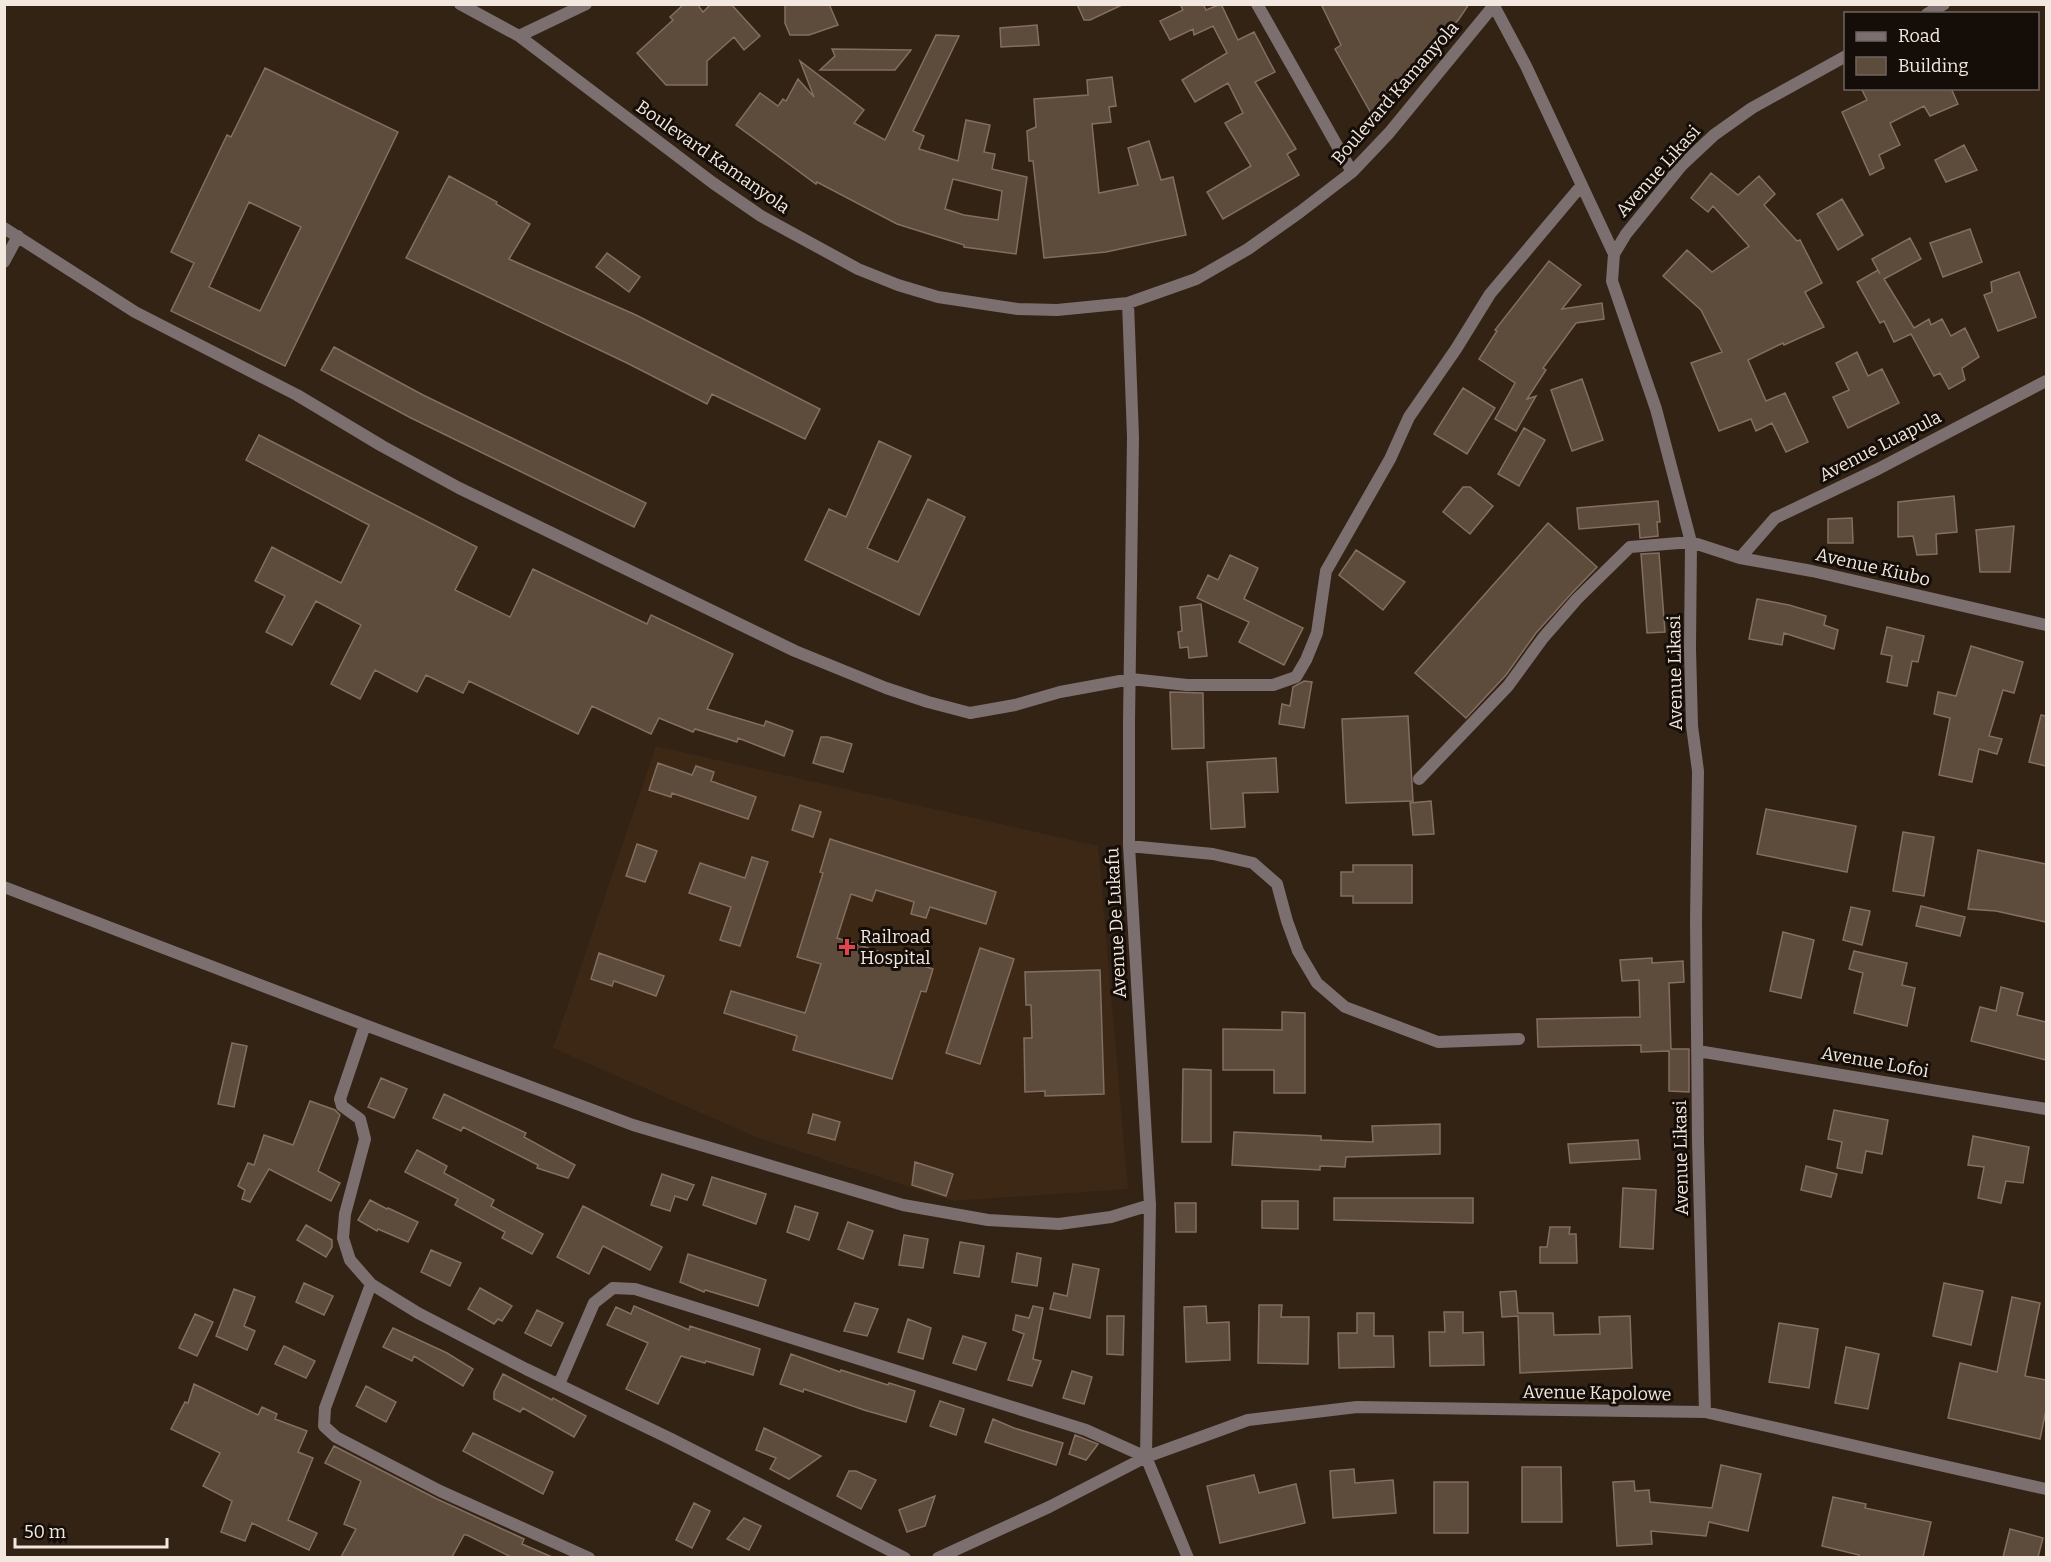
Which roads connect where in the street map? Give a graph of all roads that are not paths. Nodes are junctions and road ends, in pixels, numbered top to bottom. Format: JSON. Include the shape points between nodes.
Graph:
{"nodes":[{"id":1,"x":460,"y":4,"type":"edge"},
{"id":2,"x":586,"y":4,"type":"edge"},
{"id":3,"x":1257,"y":4,"type":"edge"},
{"id":4,"x":1944,"y":4,"type":"edge"},
{"id":5,"x":1495,"y":5,"type":"edge"},
{"id":6,"x":1931,"y":12,"type":"edge"},
{"id":7,"x":519,"y":36,"type":"junction"},
{"id":8,"x":1844,"y":57,"type":"edge"},
{"id":9,"x":1352,"y":172,"type":"junction"},
{"id":10,"x":1581,"y":186,"type":"junction"},
{"id":11,"x":4,"y":228,"type":"edge"},
{"id":12,"x":18,"y":236,"type":"junction"},
{"id":13,"x":1614,"y":254,"type":"junction"},
{"id":14,"x":4,"y":262,"type":"edge"},
{"id":15,"x":1128,"y":303,"type":"junction"},
{"id":16,"x":2046,"y":381,"type":"edge"},
{"id":17,"x":1691,"y":542,"type":"junction"},
{"id":18,"x":1740,"y":558,"type":"junction"},
{"id":19,"x":2046,"y":625,"type":"edge"},
{"id":20,"x":1131,"y":679,"type":"junction"},
{"id":21,"x":1419,"y":779,"type":"dead end"},
{"id":22,"x":1129,"y":846,"type":"junction"},
{"id":23,"x":4,"y":887,"type":"edge"},
{"id":24,"x":365,"y":1025,"type":"junction"},
{"id":25,"x":1519,"y":1039,"type":"dead end"},
{"id":26,"x":1698,"y":1051,"type":"junction"},
{"id":27,"x":2046,"y":1109,"type":"edge"},
{"id":28,"x":1150,"y":1205,"type":"junction"},
{"id":29,"x":371,"y":1284,"type":"junction"},
{"id":30,"x":559,"y":1384,"type":"junction"},
{"id":31,"x":1705,"y":1412,"type":"junction"},
{"id":32,"x":1146,"y":1457,"type":"junction"},
{"id":33,"x":2046,"y":1489,"type":"edge"},
{"id":34,"x":589,"y":1557,"type":"edge"},
{"id":35,"x":905,"y":1557,"type":"edge"},
{"id":36,"x":938,"y":1557,"type":"edge"},
{"id":37,"x":1188,"y":1557,"type":"edge"}],
"edges":[{"from":1,"to":7,"type":"street","name":"Boulevard Kamanyola"},
{"from":2,"to":7,"type":"street"},
{"from":3,"to":9,"type":"street"},
{"from":4,"to":6,"type":"street"},
{"from":5,"to":9,"type":"street","name":"Boulevard Kamanyola"},
{"from":5,"to":10,"type":"street"},
{"from":7,"to":15,"type":"street","name":"Boulevard Kamanyola","via":[[761,216],[858,269],[938,297],[1018,309],[1057,310]]},
{"from":8,"to":13,"type":"street","name":"Avenue Likasi","via":[[1752,108],[1714,135],[1682,165]]},
{"from":9,"to":15,"type":"street","name":"Boulevard Kamanyola","via":[[1248,249],[1196,279]]},
{"from":10,"to":13,"type":"street"},
{"from":10,"to":20,"type":"street","via":[[1490,294],[1409,417],[1390,459],[1326,571],[1317,633],[1296,677],[1273,685],[1187,685]]},
{"from":11,"to":12,"type":"street"},
{"from":12,"to":14,"type":"street"},
{"from":12,"to":20,"type":"street","via":[[135,312],[297,395],[459,489],[795,651],[886,688],[970,713]]},
{"from":13,"to":17,"type":"street","name":"Avenue Likasi","via":[[1612,281],[1656,409]]},
{"from":15,"to":20,"type":"street","name":"Avenue De Lukafu","via":[[1133,437]]},
{"from":16,"to":18,"type":"street","name":"Avenue Luapula","via":[[1775,518]]},
{"from":17,"to":18,"type":"street","name":"Avenue Kiubo"},
{"from":17,"to":21,"type":"street","via":[[1630,547],[1577,599],[1508,686]]},
{"from":17,"to":26,"type":"street","name":"Avenue Likasi","via":[[1692,726],[1698,771]]},
{"from":18,"to":19,"type":"street","name":"Avenue Kiubo"},
{"from":20,"to":22,"type":"street","name":"Avenue De Lukafu"},
{"from":22,"to":25,"type":"street","via":[[1213,854],[1252,863],[1277,884],[1298,951],[1317,983],[1346,1007],[1438,1042]]},
{"from":22,"to":28,"type":"street","name":"Avenue De Lukafu"},
{"from":23,"to":24,"type":"street"},
{"from":24,"to":28,"type":"street","via":[[633,1125],[903,1205],[988,1220],[1059,1224],[1111,1217]]},
{"from":24,"to":29,"type":"street","via":[[340,1099],[342,1106],[360,1119],[365,1139],[345,1214],[343,1238],[350,1260]]},
{"from":26,"to":27,"type":"street","name":"Avenue Lofoi"},
{"from":26,"to":31,"type":"street","name":"Avenue Likasi"},
{"from":28,"to":32,"type":"street","name":"Avenue De Lukafu"},
{"from":29,"to":30,"type":"street","via":[[418,1313]]},
{"from":29,"to":34,"type":"street","via":[[325,1408],[324,1426],[336,1437],[440,1491]]},
{"from":30,"to":32,"type":"street","via":[[594,1303],[613,1288],[635,1289],[1086,1430]]},
{"from":30,"to":35,"type":"street"},
{"from":31,"to":32,"type":"street","name":"Avenue Kapolowe","via":[[1357,1407],[1248,1420]]},
{"from":31,"to":33,"type":"street","name":"Avenue Kapolowe"},
{"from":32,"to":36,"type":"street","name":"Avenue Kapolowe","via":[[1049,1507]]},
{"from":32,"to":37,"type":"street"}]}
